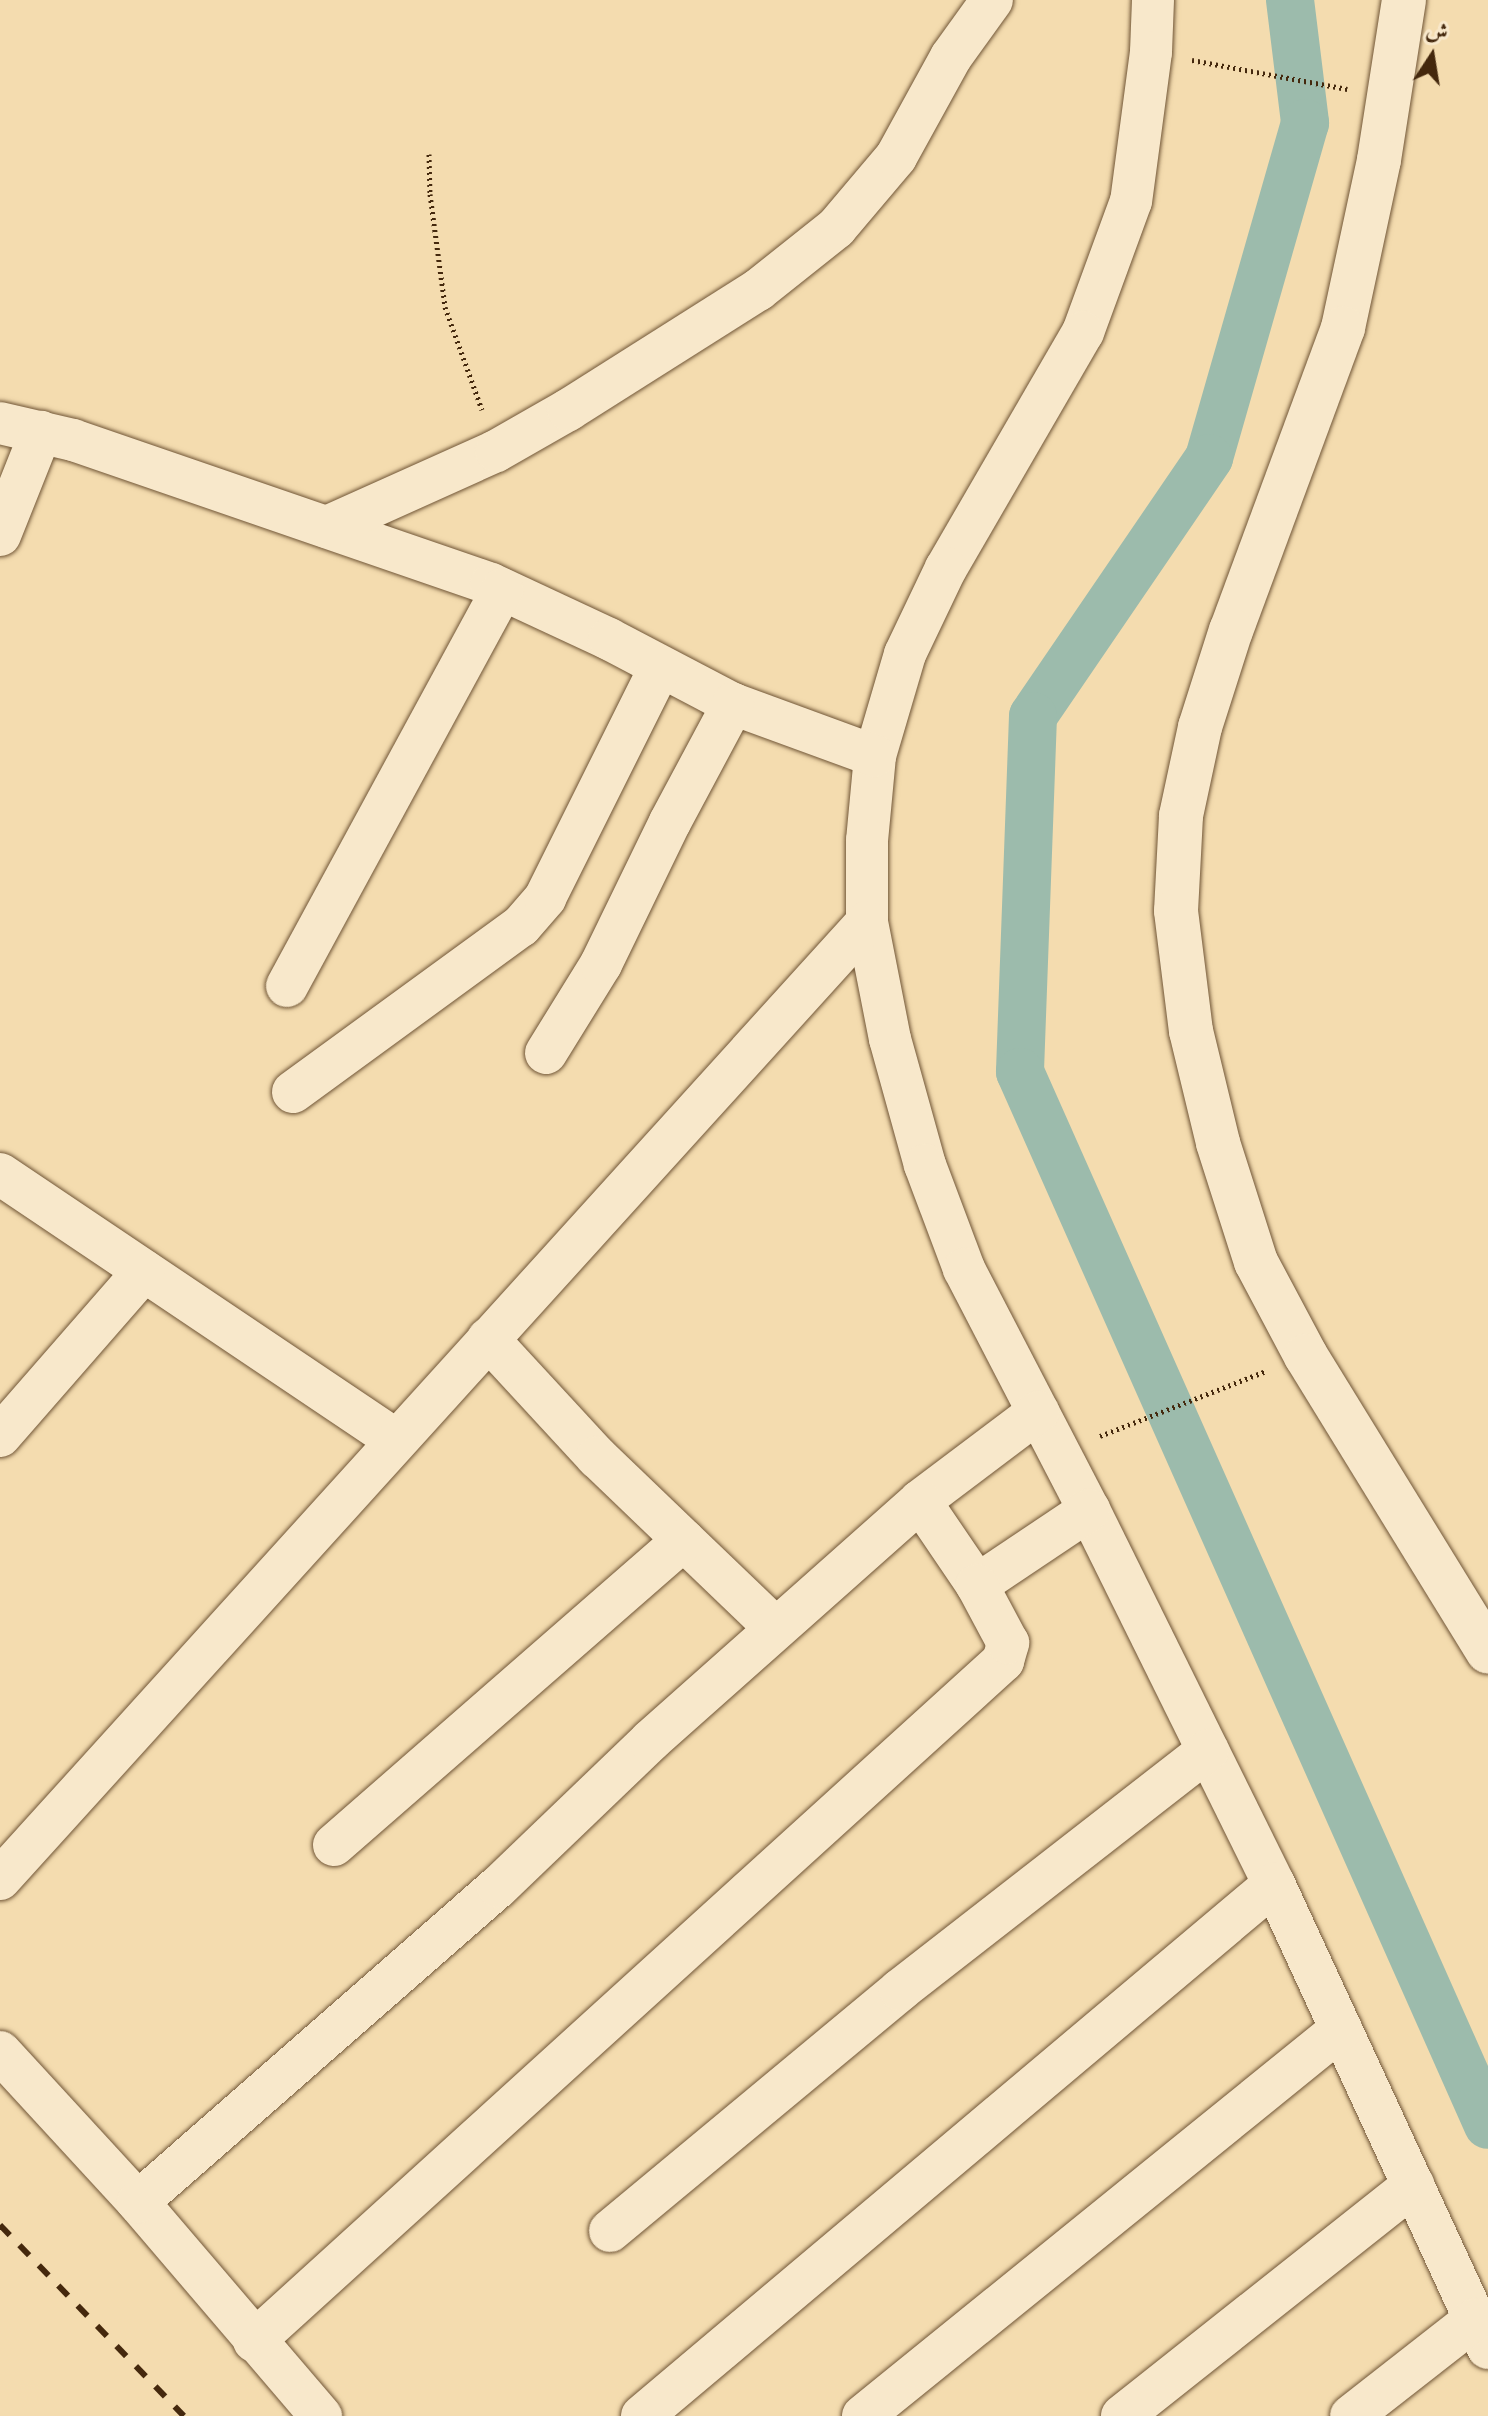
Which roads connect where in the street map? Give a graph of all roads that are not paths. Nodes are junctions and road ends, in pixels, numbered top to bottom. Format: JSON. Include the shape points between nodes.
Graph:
{"nodes":[{"id":1,"x":992,"y":0,"type":"edge"},
{"id":2,"x":1153,"y":0,"type":"edge"},
{"id":3,"x":1404,"y":0,"type":"edge"},
{"id":4,"x":11,"y":418,"type":"edge"},
{"id":5,"x":327,"y":527,"type":"junction"},
{"id":6,"x":0,"y":535,"type":"edge"},
{"id":7,"x":502,"y":590,"type":"junction"},
{"id":8,"x":660,"y":667,"type":"junction"},
{"id":9,"x":733,"y":704,"type":"junction"},
{"id":10,"x":875,"y":756,"type":"junction"},
{"id":11,"x":867,"y":922,"type":"junction"},
{"id":12,"x":287,"y":986,"type":"dead end"},
{"id":13,"x":546,"y":1053,"type":"dead end"},
{"id":14,"x":293,"y":1092,"type":"dead end"},
{"id":15,"x":0,"y":1174,"type":"edge"},
{"id":16,"x":144,"y":1271,"type":"junction"},
{"id":17,"x":488,"y":1339,"type":"junction"},
{"id":18,"x":1038,"y":1412,"type":"junction"},
{"id":19,"x":0,"y":1436,"type":"edge"},
{"id":20,"x":395,"y":1439,"type":"junction"},
{"id":21,"x":920,"y":1501,"type":"junction"},
{"id":22,"x":1089,"y":1510,"type":"junction"},
{"id":23,"x":684,"y":1540,"type":"junction"},
{"id":24,"x":977,"y":1585,"type":"junction"},
{"id":25,"x":774,"y":1627,"type":"junction"},
{"id":26,"x":1488,"y":1652,"type":"edge"},
{"id":27,"x":1208,"y":1750,"type":"junction"},
{"id":28,"x":334,"y":1845,"type":"dead end"},
{"id":29,"x":0,"y":1879,"type":"edge"},
{"id":30,"x":1274,"y":1884,"type":"junction"},
{"id":31,"x":1341,"y":2029,"type":"junction"},
{"id":32,"x":0,"y":2052,"type":"edge"},
{"id":33,"x":1413,"y":2185,"type":"junction"},
{"id":34,"x":138,"y":2202,"type":"junction"},
{"id":35,"x":610,"y":2231,"type":"dead end"},
{"id":36,"x":1481,"y":2333,"type":"edge"},
{"id":37,"x":254,"y":2341,"type":"junction"},
{"id":38,"x":321,"y":2416,"type":"edge"},
{"id":39,"x":642,"y":2416,"type":"edge"},
{"id":40,"x":863,"y":2416,"type":"edge"},
{"id":41,"x":1122,"y":2416,"type":"edge"},
{"id":42,"x":1351,"y":2416,"type":"edge"}],
"edges":[{"from":1,"to":5,"type":"street","via":[[951,57],[896,157],[836,228],[758,290],[496,451]]},
{"from":2,"to":10,"type":"street","via":[[1131,201],[1083,332],[946,568],[905,654]]},
{"from":3,"to":26,"type":"street","via":[[1343,328],[1200,727],[1181,816],[1176,911],[1191,1031],[1218,1143],[1256,1262],[1306,1356]]},
{"from":4,"to":5,"type":"street"},
{"from":4,"to":6,"type":"street"},
{"from":5,"to":7,"type":"street"},
{"from":7,"to":8,"type":"street"},
{"from":7,"to":12,"type":"street"},
{"from":8,"to":9,"type":"street"},
{"from":8,"to":14,"type":"street","via":[[545,898],[521,926]]},
{"from":9,"to":10,"type":"street"},
{"from":9,"to":13,"type":"street","via":[[601,964]]},
{"from":10,"to":11,"type":"street"},
{"from":11,"to":17,"type":"street"},
{"from":11,"to":18,"type":"street","via":[[890,1039],[925,1165],[964,1269]]},
{"from":15,"to":16,"type":"street"},
{"from":16,"to":19,"type":"street"},
{"from":16,"to":20,"type":"street"},
{"from":17,"to":20,"type":"street"},
{"from":17,"to":23,"type":"street","via":[[564,1423]]},
{"from":18,"to":21,"type":"street"},
{"from":18,"to":22,"type":"street"},
{"from":20,"to":29,"type":"street"},
{"from":21,"to":24,"type":"street"},
{"from":21,"to":25,"type":"street"},
{"from":22,"to":24,"type":"street"},
{"from":22,"to":27,"type":"street"},
{"from":23,"to":25,"type":"street"},
{"from":23,"to":28,"type":"street"},
{"from":24,"to":37,"type":"street","via":[[1008,1643],[1003,1661]]},
{"from":25,"to":34,"type":"street","via":[[498,1887]]},
{"from":27,"to":30,"type":"street"},
{"from":27,"to":35,"type":"street","via":[[900,1990]]},
{"from":30,"to":31,"type":"street"},
{"from":30,"to":39,"type":"street"},
{"from":31,"to":33,"type":"street"},
{"from":31,"to":40,"type":"street"},
{"from":32,"to":34,"type":"street"},
{"from":33,"to":36,"type":"street"},
{"from":33,"to":41,"type":"street"},
{"from":34,"to":37,"type":"street"},
{"from":36,"to":42,"type":"street"},
{"from":37,"to":38,"type":"street"}]}
